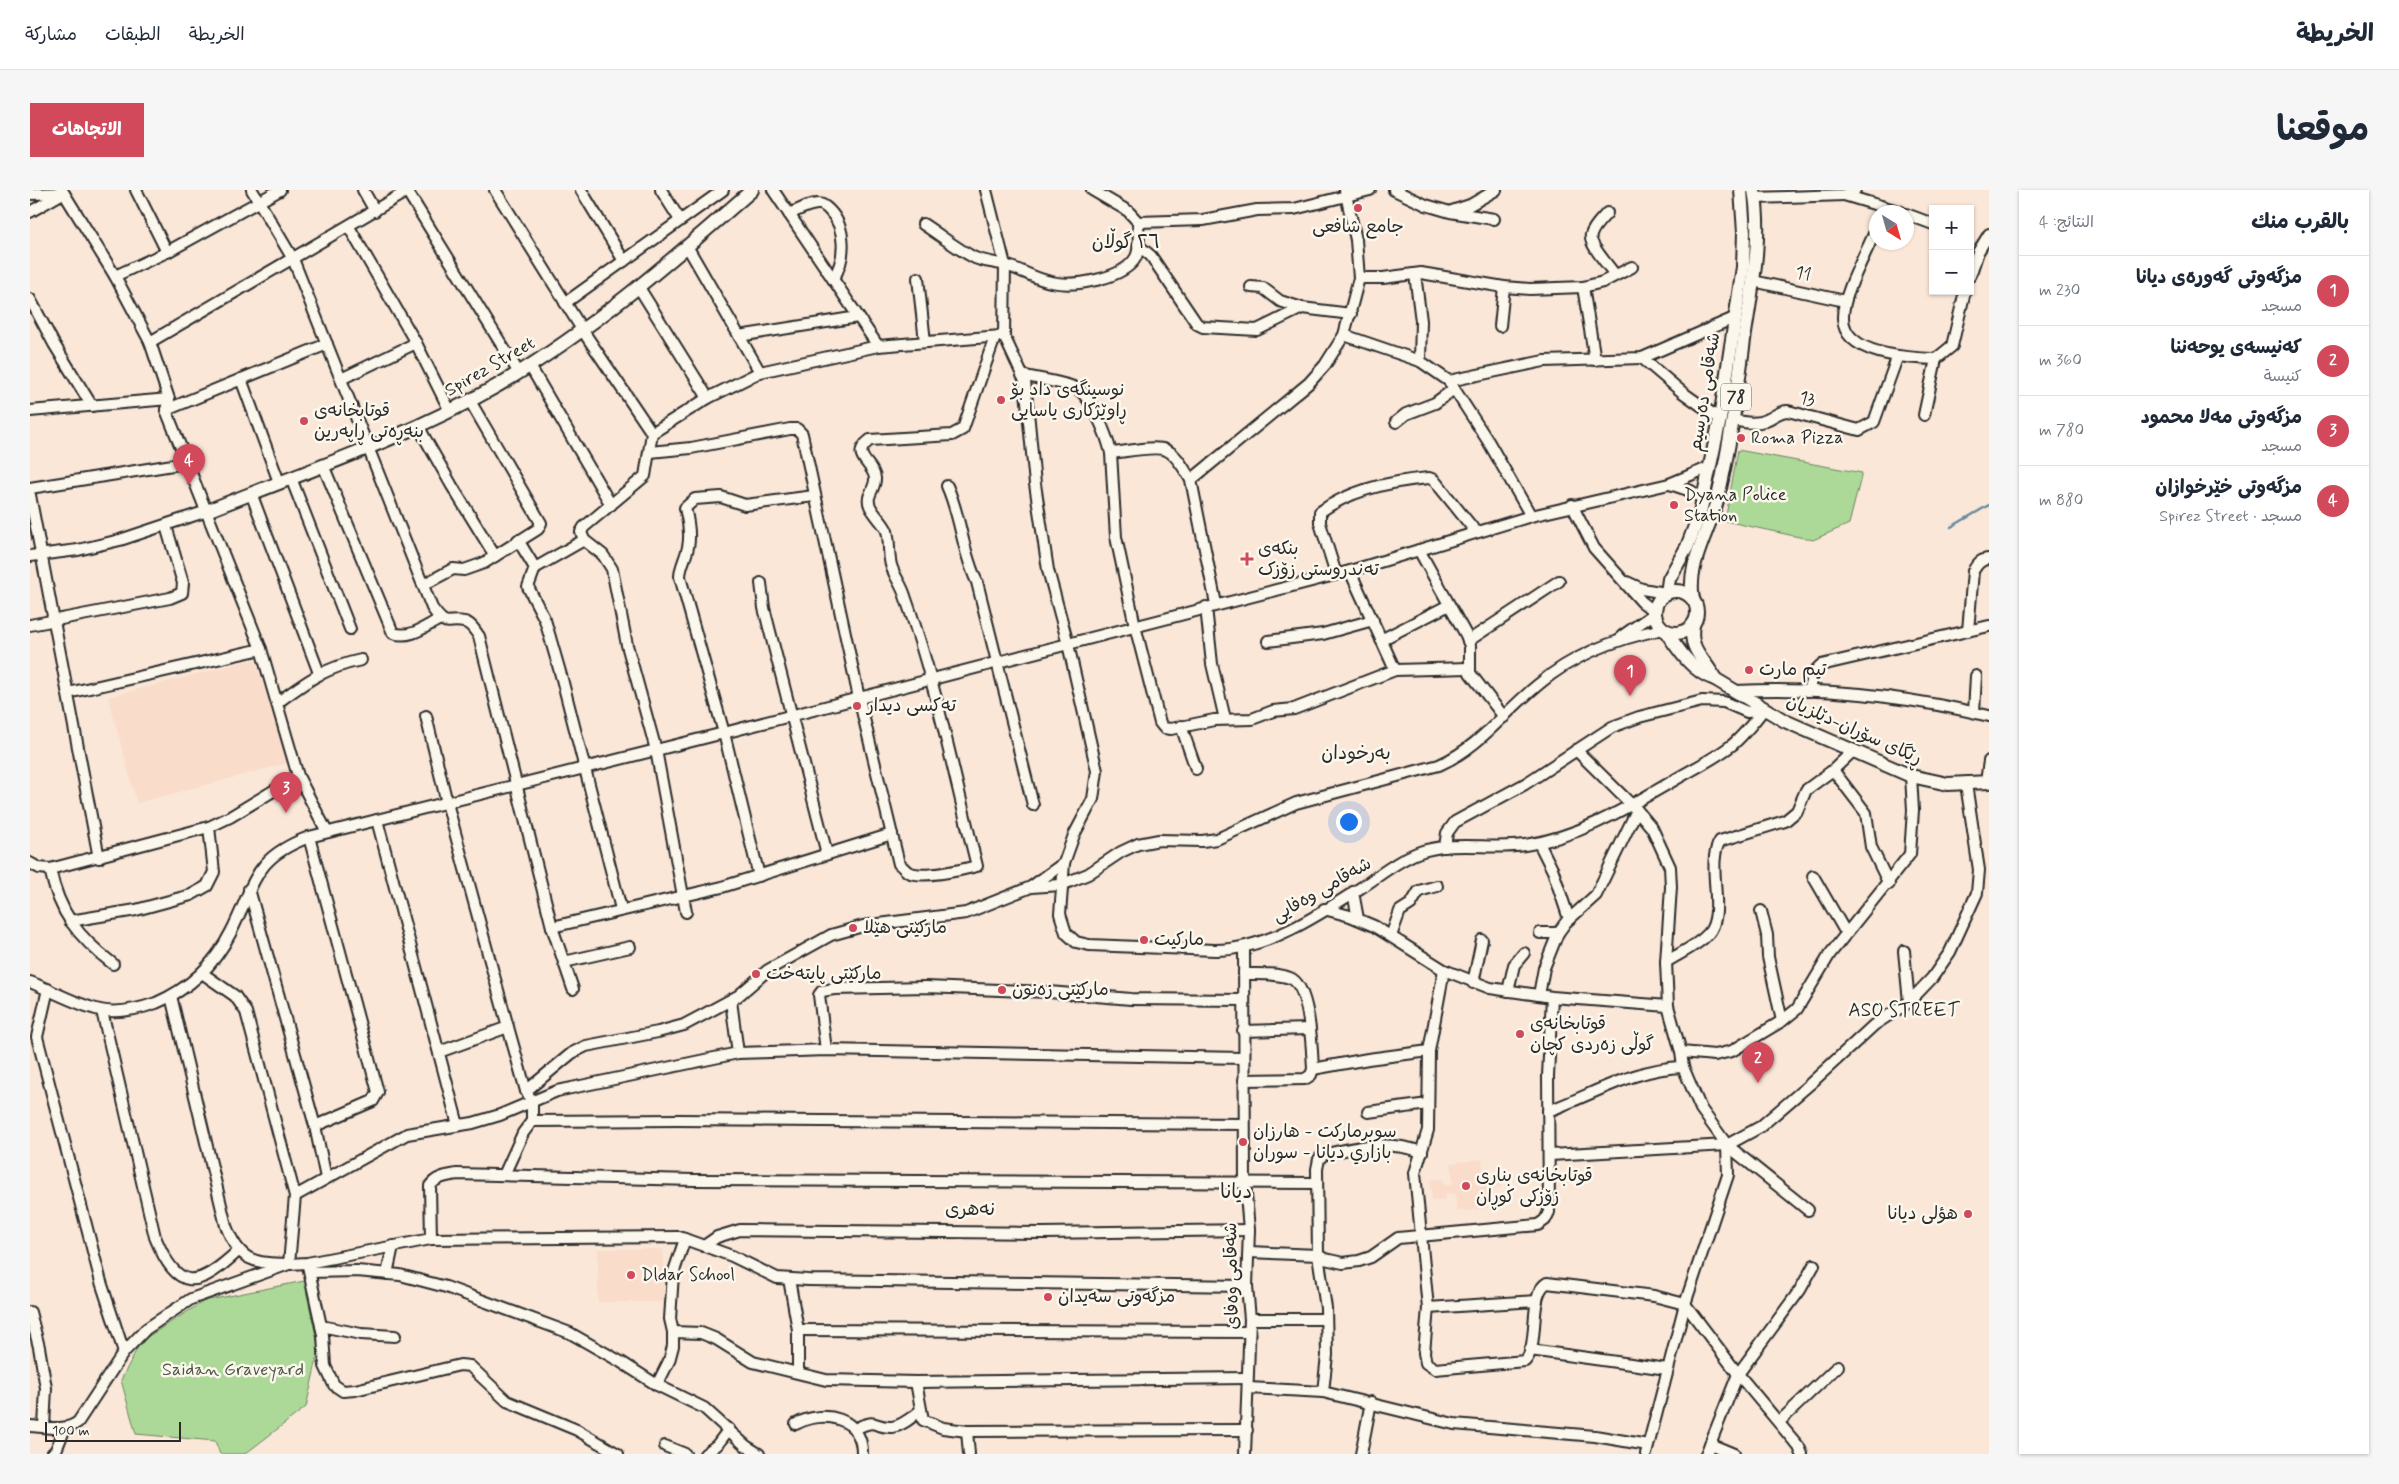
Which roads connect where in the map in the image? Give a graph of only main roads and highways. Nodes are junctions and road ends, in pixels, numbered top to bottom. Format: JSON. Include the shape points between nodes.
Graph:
{"nodes":[{"id":1,"x":1741,"y":190,"type":"edge"},
{"id":2,"x":746,"y":192,"type":"edge"},
{"id":3,"x":1755,"y":194,"type":"edge"},
{"id":4,"x":1726,"y":420,"type":"junction"},
{"id":5,"x":207,"y":511,"type":"road end"},
{"id":6,"x":1666,"y":593,"type":"junction"},
{"id":7,"x":1693,"y":599,"type":"junction"},
{"id":8,"x":1693,"y":625,"type":"junction"},
{"id":9,"x":1664,"y":630,"type":"junction"},
{"id":10,"x":1715,"y":679,"type":"junction"},
{"id":11,"x":1988,"y":782,"type":"edge"}],
"edges":[{"from":1,"to":4,"type":"main road","name":"شەقامی دەرسیم","number":"78","via":[[1744,249],[1734,318]]},
{"from":2,"to":5,"type":"main road","name":"Spirez Street","via":[[688,246],[583,330],[519,373],[418,426]]},
{"from":3,"to":4,"type":"main road","number":"78","via":[[1757,227],[1753,281]]},
{"from":4,"to":6,"type":"main road","name":"شەقامی دەرسیم","number":"78","via":[[1687,547],[1669,579]]},
{"from":4,"to":7,"type":"main road","number":"78","via":[[1714,513],[1694,568]]},
{"from":6,"to":7,"type":"main road","via":[[1681,591]]},
{"from":6,"to":9,"type":"main road","via":[[1658,601],[1655,612],[1656,620]]},
{"from":7,"to":8,"type":"main road","via":[[1697,615]]},
{"from":8,"to":9,"type":"main road","via":[[1680,633]]},
{"from":8,"to":10,"type":"main road","name":"ڕێگای سۆران-دێلزیان","via":[[1691,638],[1694,649]]},
{"from":9,"to":10,"type":"main road","name":"ڕێگای سۆران-دێلزیان","via":[[1698,671]]},
{"from":10,"to":11,"type":"main road","name":"ڕێگای سۆران-دێلزیان","via":[[1793,725],[1911,776],[1966,784]]}]}
